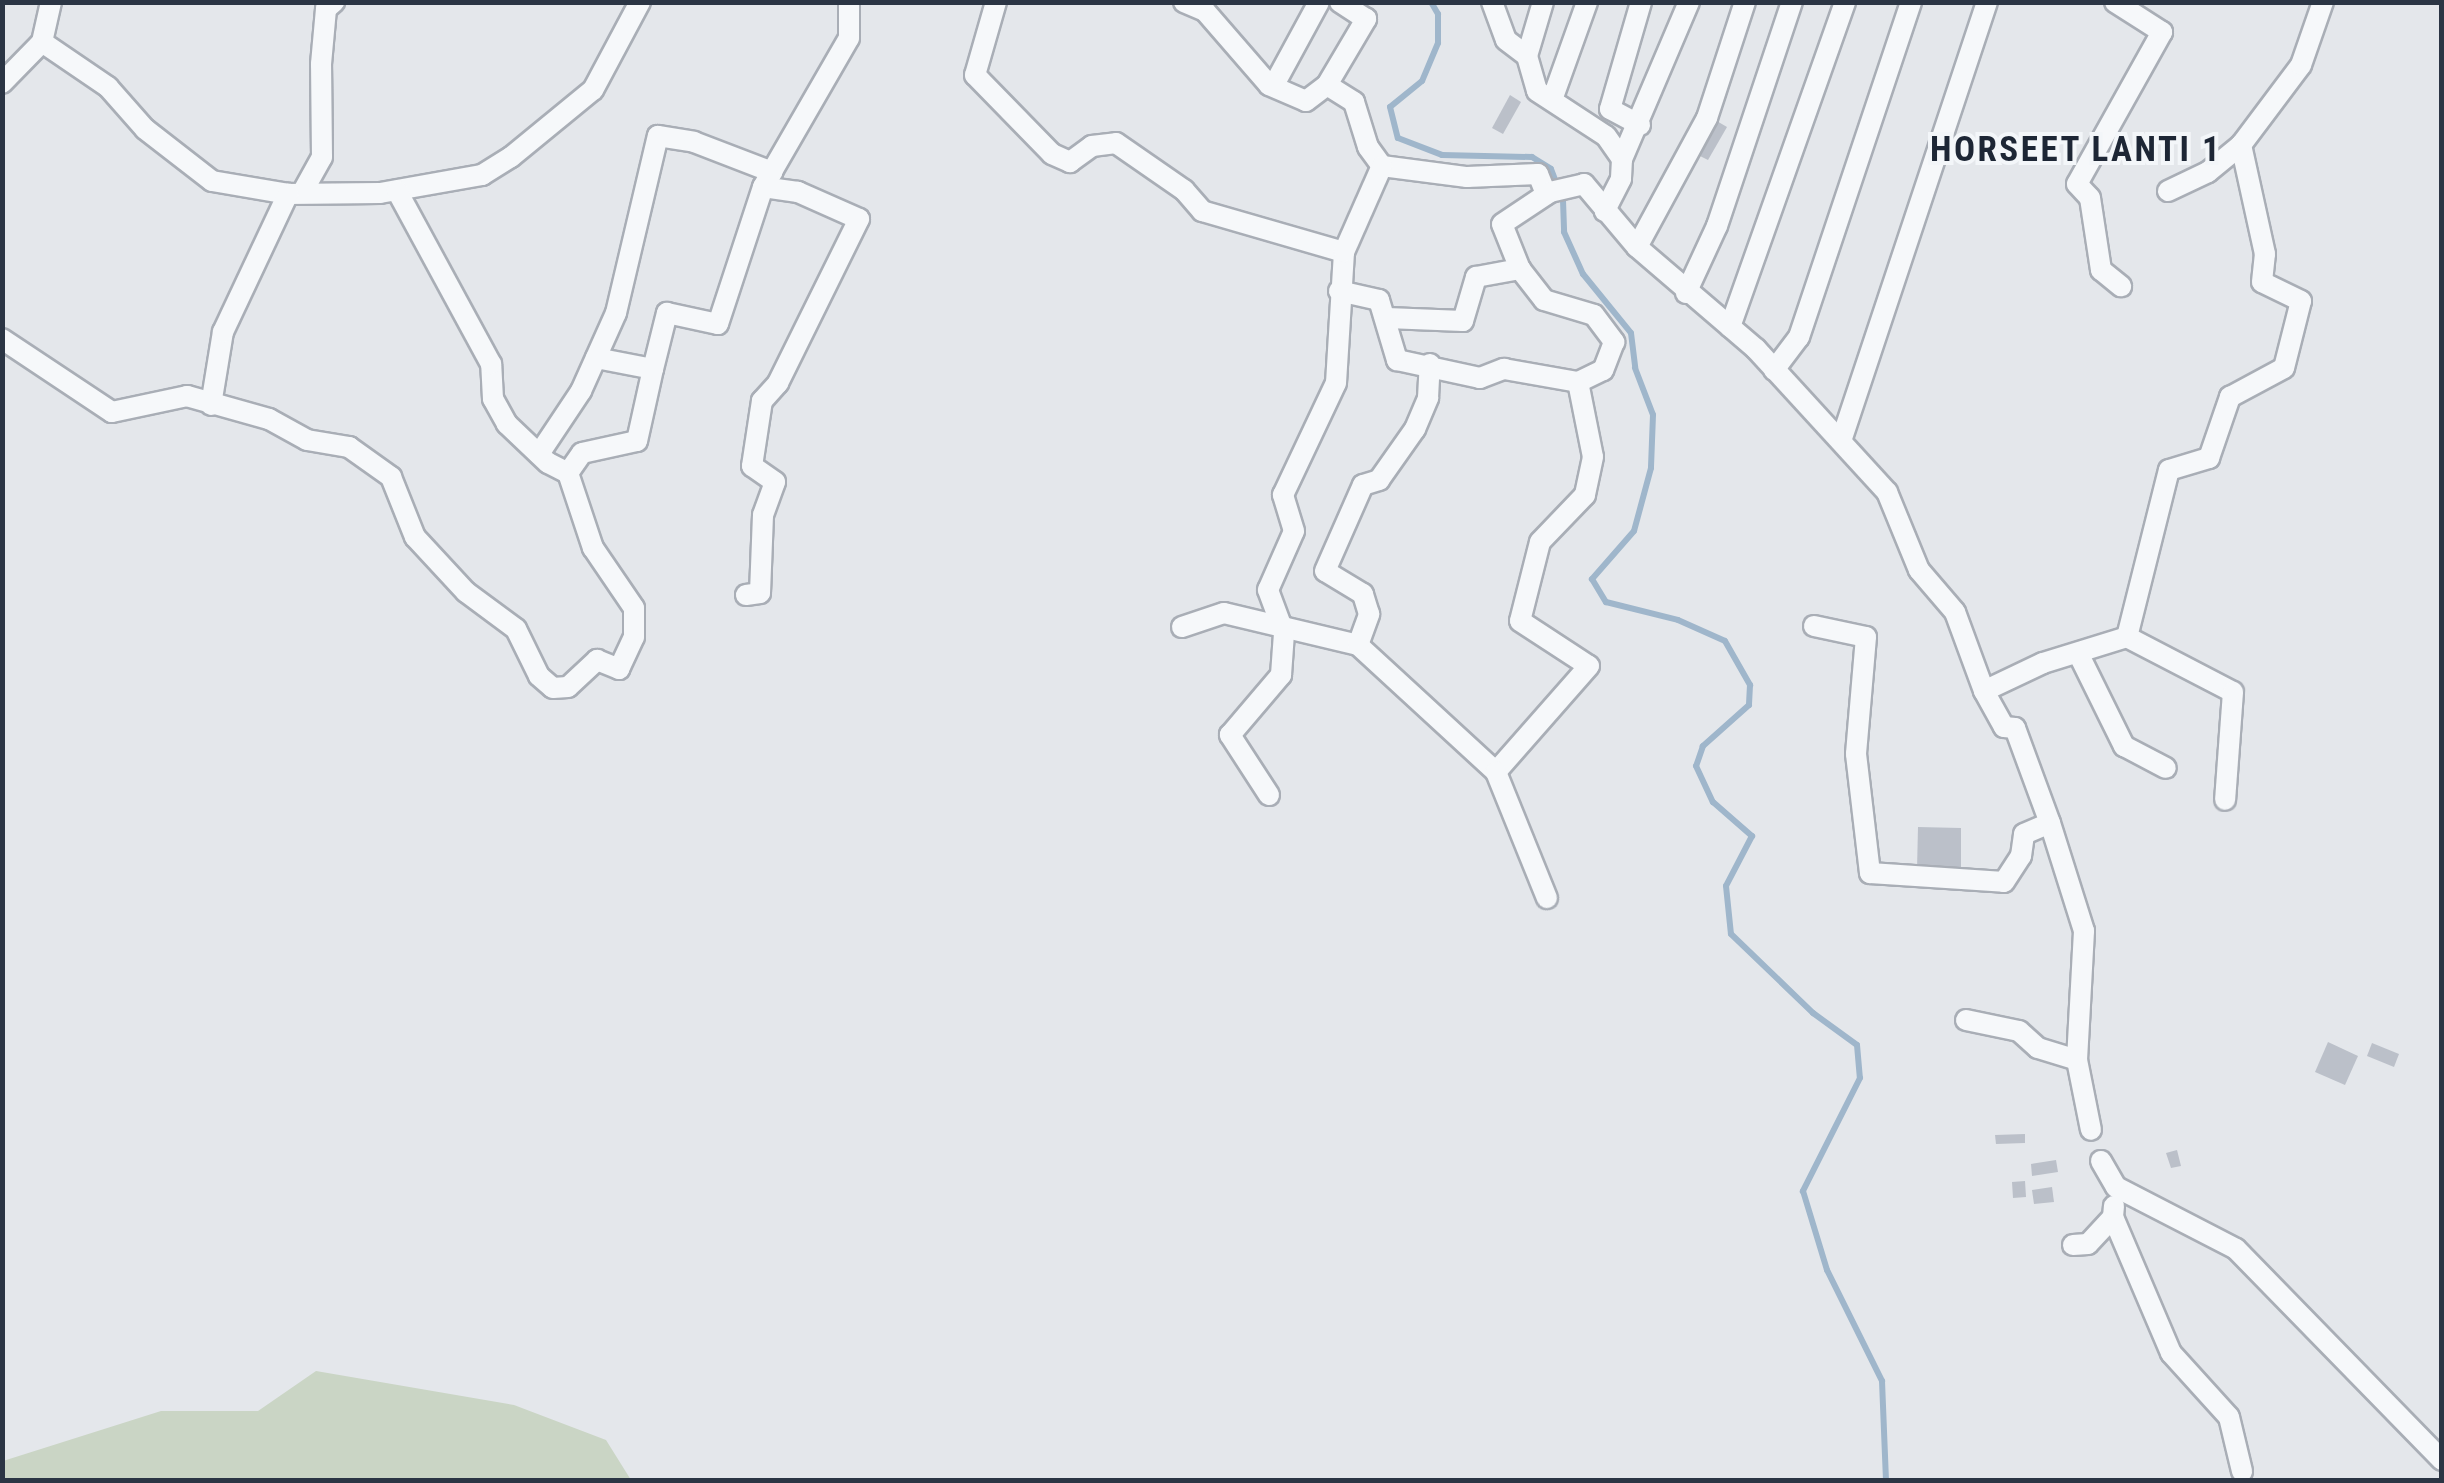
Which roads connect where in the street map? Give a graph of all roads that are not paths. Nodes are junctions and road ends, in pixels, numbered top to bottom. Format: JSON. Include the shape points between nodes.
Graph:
{"nodes":[{"id":1,"x":52,"y":2,"type":"edge"},
{"id":2,"x":334,"y":2,"type":"edge"},
{"id":3,"x":640,"y":2,"type":"edge"},
{"id":4,"x":849,"y":2,"type":"edge"},
{"id":5,"x":996,"y":2,"type":"edge"},
{"id":6,"x":1184,"y":2,"type":"edge"},
{"id":7,"x":1319,"y":2,"type":"edge"},
{"id":8,"x":1340,"y":2,"type":"edge"},
{"id":9,"x":1492,"y":2,"type":"edge"},
{"id":10,"x":1542,"y":2,"type":"edge"},
{"id":11,"x":1587,"y":2,"type":"edge"},
{"id":12,"x":1641,"y":2,"type":"edge"},
{"id":13,"x":1689,"y":2,"type":"edge"},
{"id":14,"x":1745,"y":2,"type":"edge"},
{"id":15,"x":1792,"y":2,"type":"edge"},
{"id":16,"x":1845,"y":2,"type":"edge"},
{"id":17,"x":1911,"y":2,"type":"edge"},
{"id":18,"x":1987,"y":2,"type":"edge"},
{"id":19,"x":2115,"y":2,"type":"edge"},
{"id":20,"x":2323,"y":2,"type":"edge"},
{"id":21,"x":42,"y":42,"type":"junction"},
{"id":22,"x":1526,"y":56,"type":"junction"},
{"id":23,"x":2,"y":82,"type":"edge"},
{"id":24,"x":1275,"y":83,"type":"junction"},
{"id":25,"x":1328,"y":85,"type":"junction"},
{"id":26,"x":1552,"y":100,"type":"junction"},
{"id":27,"x":1640,"y":125,"type":"junction"},
{"id":28,"x":2241,"y":145,"type":"junction"},
{"id":29,"x":1622,"y":159,"type":"junction"},
{"id":30,"x":1382,"y":166,"type":"junction"},
{"id":31,"x":768,"y":180,"type":"junction"},
{"id":32,"x":397,"y":191,"type":"junction"},
{"id":33,"x":2168,"y":191,"type":"dead end"},
{"id":34,"x":295,"y":193,"type":"junction"},
{"id":35,"x":1548,"y":193,"type":"junction"},
{"id":36,"x":1605,"y":211,"type":"junction"},
{"id":37,"x":1637,"y":248,"type":"junction"},
{"id":38,"x":1344,"y":252,"type":"junction"},
{"id":39,"x":1520,"y":269,"type":"junction"},
{"id":40,"x":2120,"y":286,"type":"dead end"},
{"id":41,"x":1339,"y":291,"type":"junction"},
{"id":42,"x":1686,"y":293,"type":"junction"},
{"id":43,"x":1386,"y":318,"type":"junction"},
{"id":44,"x":1730,"y":327,"type":"junction"},
{"id":45,"x":2,"y":339,"type":"edge"},
{"id":46,"x":596,"y":358,"type":"junction"},
{"id":47,"x":1430,"y":364,"type":"junction"},
{"id":48,"x":653,"y":370,"type":"junction"},
{"id":49,"x":1774,"y":370,"type":"junction"},
{"id":50,"x":1578,"y":382,"type":"junction"},
{"id":51,"x":211,"y":405,"type":"junction"},
{"id":52,"x":1842,"y":438,"type":"junction"},
{"id":53,"x":539,"y":454,"type":"junction"},
{"id":54,"x":568,"y":473,"type":"junction"},
{"id":55,"x":746,"y":595,"type":"dead end"},
{"id":56,"x":1182,"y":626,"type":"dead end"},
{"id":57,"x":1814,"y":626,"type":"dead end"},
{"id":58,"x":1284,"y":633,"type":"junction"},
{"id":59,"x":2127,"y":637,"type":"junction"},
{"id":60,"x":1358,"y":646,"type":"junction"},
{"id":61,"x":2078,"y":653,"type":"junction"},
{"id":62,"x":1984,"y":691,"type":"junction"},
{"id":63,"x":2166,"y":768,"type":"dead end"},
{"id":64,"x":1496,"y":772,"type":"junction"},
{"id":65,"x":1269,"y":796,"type":"dead end"},
{"id":66,"x":2225,"y":800,"type":"dead end"},
{"id":67,"x":2050,"y":823,"type":"junction"},
{"id":68,"x":1547,"y":898,"type":"dead end"},
{"id":69,"x":1966,"y":1020,"type":"dead end"},
{"id":70,"x":2077,"y":1060,"type":"junction"},
{"id":71,"x":2091,"y":1130,"type":"dead end"},
{"id":72,"x":2101,"y":1161,"type":"dead end"},
{"id":73,"x":2116,"y":1187,"type":"junction"},
{"id":74,"x":2114,"y":1217,"type":"junction"},
{"id":75,"x":2074,"y":1245,"type":"dead end"},
{"id":76,"x":2442,"y":1460,"type":"edge"},
{"id":77,"x":2242,"y":1471,"type":"dead end"}],
"edges":[{"from":1,"to":21,"type":"street"},
{"from":2,"to":34,"type":"street","via":[[326,10],[321,64],[322,157]]},
{"from":3,"to":32,"type":"street","via":[[593,90],[511,157],[482,175]]},
{"from":4,"to":31,"type":"street","via":[[849,38]]},
{"from":5,"to":38,"type":"street","via":[[975,75],[1052,154],[1070,162],[1092,146],[1116,144],[1184,190],[1202,211]]},
{"from":6,"to":24,"type":"street","via":[[1204,11],[1269,85]]},
{"from":7,"to":24,"type":"street"},
{"from":8,"to":25,"type":"street","via":[[1366,19]]},
{"from":9,"to":22,"type":"street","via":[[1506,40]]},
{"from":10,"to":22,"type":"street"},
{"from":11,"to":26,"type":"street"},
{"from":12,"to":27,"type":"street","via":[[1610,109]]},
{"from":13,"to":27,"type":"street"},
{"from":14,"to":37,"type":"street","via":[[1707,118]]},
{"from":15,"to":42,"type":"street","via":[[1717,226]]},
{"from":16,"to":44,"type":"street"},
{"from":17,"to":49,"type":"street","via":[[1799,337]]},
{"from":18,"to":52,"type":"street"},
{"from":19,"to":40,"type":"street","via":[[2162,32],[2077,184],[2090,198],[2101,270]]},
{"from":20,"to":28,"type":"street","via":[[2301,65]]},
{"from":21,"to":23,"type":"street"},
{"from":21,"to":34,"type":"street","via":[[108,87],[145,129],[212,181]]},
{"from":22,"to":26,"type":"street","via":[[1537,91]]},
{"from":24,"to":25,"type":"street","via":[[1306,101]]},
{"from":25,"to":30,"type":"street","via":[[1354,102],[1368,147]]},
{"from":26,"to":29,"type":"street","via":[[1606,136]]},
{"from":27,"to":29,"type":"street"},
{"from":28,"to":33,"type":"street","via":[[2208,172]]},
{"from":28,"to":59,"type":"street","via":[[2264,254],[2262,282],[2301,301],[2284,368],[2230,397],[2209,458],[2169,470]]},
{"from":29,"to":36,"type":"street","via":[[1621,179]]},
{"from":30,"to":35,"type":"street","via":[[1467,177],[1538,174]]},
{"from":30,"to":38,"type":"street"},
{"from":31,"to":46,"type":"street","via":[[658,136],[616,313]]},
{"from":31,"to":48,"type":"street","via":[[738,248],[718,324],[668,313]]},
{"from":31,"to":55,"type":"street","via":[[858,219],[778,383],[762,401],[752,466],[776,482],[762,515],[760,594]]},
{"from":32,"to":34,"type":"street"},
{"from":32,"to":53,"type":"street","via":[[491,364],[500,411]]},
{"from":34,"to":51,"type":"street","via":[[223,332]]},
{"from":35,"to":36,"type":"street","via":[[1584,184]]},
{"from":35,"to":39,"type":"street","via":[[1502,224]]},
{"from":36,"to":37,"type":"street"},
{"from":37,"to":42,"type":"street"},
{"from":38,"to":41,"type":"street"},
{"from":39,"to":43,"type":"street","via":[[1476,276],[1463,321]]},
{"from":39,"to":50,"type":"street","via":[[1544,300],[1610,328],[1614,342],[1603,370]]},
{"from":41,"to":43,"type":"street","via":[[1379,300]]},
{"from":41,"to":58,"type":"street","via":[[1336,383],[1282,495],[1294,531],[1268,590]]},
{"from":42,"to":44,"type":"street"},
{"from":43,"to":47,"type":"street","via":[[1397,360]]},
{"from":44,"to":49,"type":"street"},
{"from":45,"to":51,"type":"street","via":[[112,412],[187,396]]},
{"from":46,"to":48,"type":"street"},
{"from":46,"to":53,"type":"street"},
{"from":47,"to":50,"type":"street","via":[[1480,378],[1504,369]]},
{"from":47,"to":60,"type":"street","via":[[1428,398],[1416,429],[1379,480],[1363,485],[1325,571],[1363,594],[1369,614]]},
{"from":48,"to":54,"type":"street","via":[[636,441],[582,453]]},
{"from":49,"to":52,"type":"street"},
{"from":50,"to":64,"type":"street","via":[[1593,457],[1585,495],[1540,542],[1520,620],[1589,666]]},
{"from":51,"to":54,"type":"street","via":[[268,419],[306,440],[349,447],[392,477],[415,536],[466,592],[516,629],[539,676],[553,688],[568,687],[597,660],[619,669],[634,637],[634,608],[593,548]]},
{"from":52,"to":62,"type":"street","via":[[1887,492],[1919,570],[1955,612]]},
{"from":53,"to":54,"type":"street"},
{"from":56,"to":58,"type":"street","via":[[1224,613]]},
{"from":57,"to":67,"type":"street","via":[[1866,637],[1856,754],[1870,873],[2004,882],[2021,856],[2024,834]]},
{"from":58,"to":60,"type":"street"},
{"from":58,"to":65,"type":"street","via":[[1282,676],[1230,735]]},
{"from":59,"to":61,"type":"street"},
{"from":59,"to":66,"type":"street","via":[[2233,692]]},
{"from":60,"to":64,"type":"street"},
{"from":61,"to":62,"type":"street"},
{"from":61,"to":63,"type":"street","via":[[2124,746]]},
{"from":62,"to":67,"type":"street","via":[[2004,727],[2015,728]]},
{"from":64,"to":68,"type":"street"},
{"from":67,"to":70,"type":"street","via":[[2084,931]]},
{"from":69,"to":70,"type":"street","via":[[2007,1027],[2038,1048]]},
{"from":70,"to":71,"type":"street"},
{"from":72,"to":73,"type":"street"},
{"from":73,"to":74,"type":"street"},
{"from":73,"to":76,"type":"street","via":[[2236,1249]]},
{"from":74,"to":75,"type":"street","via":[[2088,1244]]},
{"from":74,"to":77,"type":"street","via":[[2171,1353],[2229,1417]]}]}
